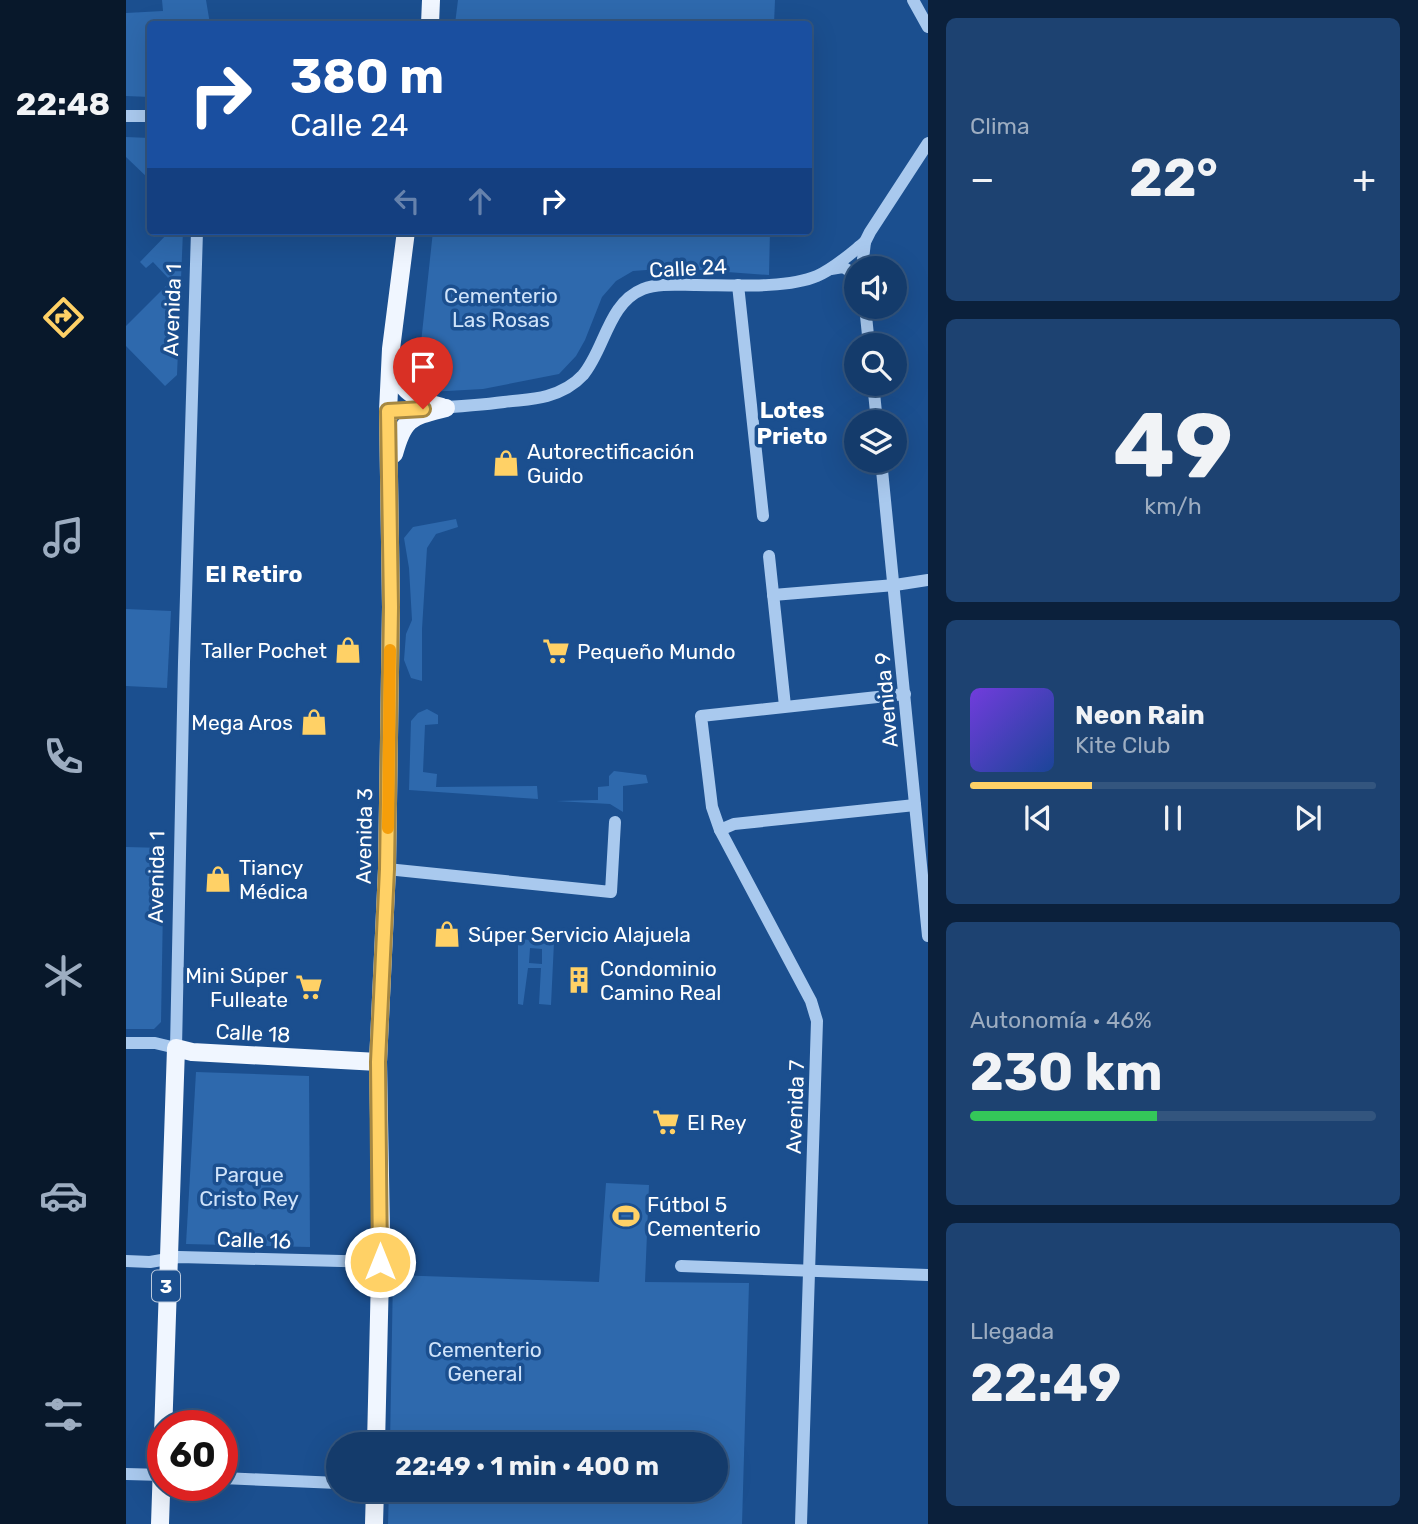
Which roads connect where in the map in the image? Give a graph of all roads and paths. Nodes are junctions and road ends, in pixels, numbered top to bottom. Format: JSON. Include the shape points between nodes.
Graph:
{"nodes":[{"id":1,"x":431,"y":0,"type":"edge"},
{"id":2,"x":914,"y":0,"type":"edge"},
{"id":3,"x":430,"y":21,"type":"edge"},
{"id":4,"x":928,"y":27,"type":"edge"},
{"id":5,"x":126,"y":116,"type":"edge"},
{"id":6,"x":147,"y":116,"type":"edge"},
{"id":7,"x":928,"y":143,"type":"edge"},
{"id":8,"x":197,"y":235,"type":"edge"},
{"id":9,"x":405,"y":235,"type":"edge"},
{"id":10,"x":865,"y":242,"type":"junction"},
{"id":11,"x":863,"y":256,"type":"edge"},
{"id":12,"x":844,"y":268,"type":"edge"},
{"id":13,"x":831,"y":269,"type":"junction"},
{"id":14,"x":738,"y":285,"type":"junction"},
{"id":15,"x":391,"y":349,"type":"junction"},
{"id":16,"x":446,"y":408,"type":"junction"},
{"id":17,"x":388,"y":411,"type":"junction"},
{"id":18,"x":882,"y":473,"type":"edge"},
{"id":19,"x":387,"y":477,"type":"junction"},
{"id":20,"x":763,"y":516,"type":"dead end"},
{"id":21,"x":769,"y":556,"type":"dead end"},
{"id":22,"x":928,"y":580,"type":"edge"},
{"id":23,"x":895,"y":585,"type":"junction"},
{"id":24,"x":774,"y":595,"type":"junction"},
{"id":25,"x":905,"y":694,"type":"junction"},
{"id":26,"x":785,"y":706,"type":"junction"},
{"id":27,"x":915,"y":805,"type":"junction"},
{"id":28,"x":615,"y":822,"type":"dead end"},
{"id":29,"x":720,"y":830,"type":"junction"},
{"id":30,"x":387,"y":869,"type":"junction"},
{"id":31,"x":928,"y":936,"type":"edge"},
{"id":32,"x":126,"y":1043,"type":"edge"},
{"id":33,"x":176,"y":1048,"type":"junction"},
{"id":34,"x":378,"y":1062,"type":"junction"},
{"id":35,"x":167,"y":1258,"type":"junction"},
{"id":36,"x":126,"y":1261,"type":"edge"},
{"id":37,"x":380,"y":1262,"type":"junction"},
{"id":38,"x":681,"y":1266,"type":"dead end"},
{"id":39,"x":809,"y":1270,"type":"junction"},
{"id":40,"x":928,"y":1275,"type":"edge"},
{"id":41,"x":163,"y":1410,"type":"edge"},
{"id":42,"x":376,"y":1432,"type":"edge"},
{"id":43,"x":126,"y":1474,"type":"edge"},
{"id":44,"x":147,"y":1475,"type":"edge"},
{"id":45,"x":238,"y":1479,"type":"edge"},
{"id":46,"x":326,"y":1482,"type":"edge"},
{"id":47,"x":161,"y":1501,"type":"edge"},
{"id":48,"x":375,"y":1502,"type":"edge"},
{"id":49,"x":160,"y":1524,"type":"edge"},
{"id":50,"x":374,"y":1524,"type":"edge"},
{"id":51,"x":802,"y":1524,"type":"edge"}],
"edges":[{"from":1,"to":3,"type":"main road"},
{"from":2,"to":4,"type":"street"},
{"from":5,"to":6,"type":"street"},
{"from":7,"to":10,"type":"street"},
{"from":8,"to":33,"type":"street","name":"Avenida 1"},
{"from":9,"to":15,"type":"main road","name":"Avenida 3"},
{"from":10,"to":11,"type":"street"},
{"from":10,"to":13,"type":"street","name":"Calle 24"},
{"from":12,"to":13,"type":"street"},
{"from":13,"to":14,"type":"street","name":"Calle 24","via":[[794,283]]},
{"from":14,"to":16,"type":"street","name":"Calle 24","via":[[662,285],[641,290],[626,300],[594,359],[567,388],[544,397]]},
{"from":14,"to":20,"type":"street"},
{"from":15,"to":16,"type":"main road","via":[[403,387],[417,399]]},
{"from":15,"to":17,"type":"main road","name":"Avenida 3"},
{"from":16,"to":17,"type":"street","name":"Calle 24"},
{"from":16,"to":19,"type":"main road","via":[[421,414],[403,426]]},
{"from":17,"to":19,"type":"main road","name":"Avenida 3"},
{"from":18,"to":23,"type":"street","name":"Avenida 9"},
{"from":19,"to":30,"type":"main road","name":"Avenida 3","via":[[391,607]]},
{"from":21,"to":24,"type":"street"},
{"from":22,"to":23,"type":"street"},
{"from":23,"to":24,"type":"street"},
{"from":23,"to":25,"type":"street","name":"Avenida 9"},
{"from":24,"to":26,"type":"street"},
{"from":25,"to":26,"type":"street"},
{"from":25,"to":27,"type":"street","name":"Avenida 9"},
{"from":26,"to":29,"type":"street","name":"Avenida 7","via":[[701,716],[712,807]]},
{"from":27,"to":29,"type":"street","via":[[734,824]]},
{"from":27,"to":31,"type":"street","name":"Avenida 9"},
{"from":28,"to":30,"type":"street","via":[[611,892]]},
{"from":29,"to":39,"type":"street","name":"Avenida 7","via":[[811,1001],[817,1021]]},
{"from":30,"to":34,"type":"main road","name":"Avenida 3"},
{"from":32,"to":33,"type":"street","name":"Calle 18"},
{"from":33,"to":34,"type":"main road","name":"Calle 18"},
{"from":33,"to":35,"type":"main road","name":"Avenida 1","number":"3"},
{"from":34,"to":37,"type":"main road","name":"Avenida 3"},
{"from":35,"to":36,"type":"street","name":"Calle 16"},
{"from":35,"to":37,"type":"street","name":"Calle 16"},
{"from":35,"to":41,"type":"main road","name":"Avenida 1","number":"3"},
{"from":37,"to":42,"type":"main road","name":"Avenida 3"},
{"from":38,"to":39,"type":"street"},
{"from":39,"to":40,"type":"street"},
{"from":39,"to":51,"type":"street","name":"Avenida 7"},
{"from":43,"to":44,"type":"street"},
{"from":45,"to":46,"type":"street"},
{"from":47,"to":49,"type":"main road","name":"Avenida 1","number":"3"},
{"from":48,"to":50,"type":"main road"}]}
